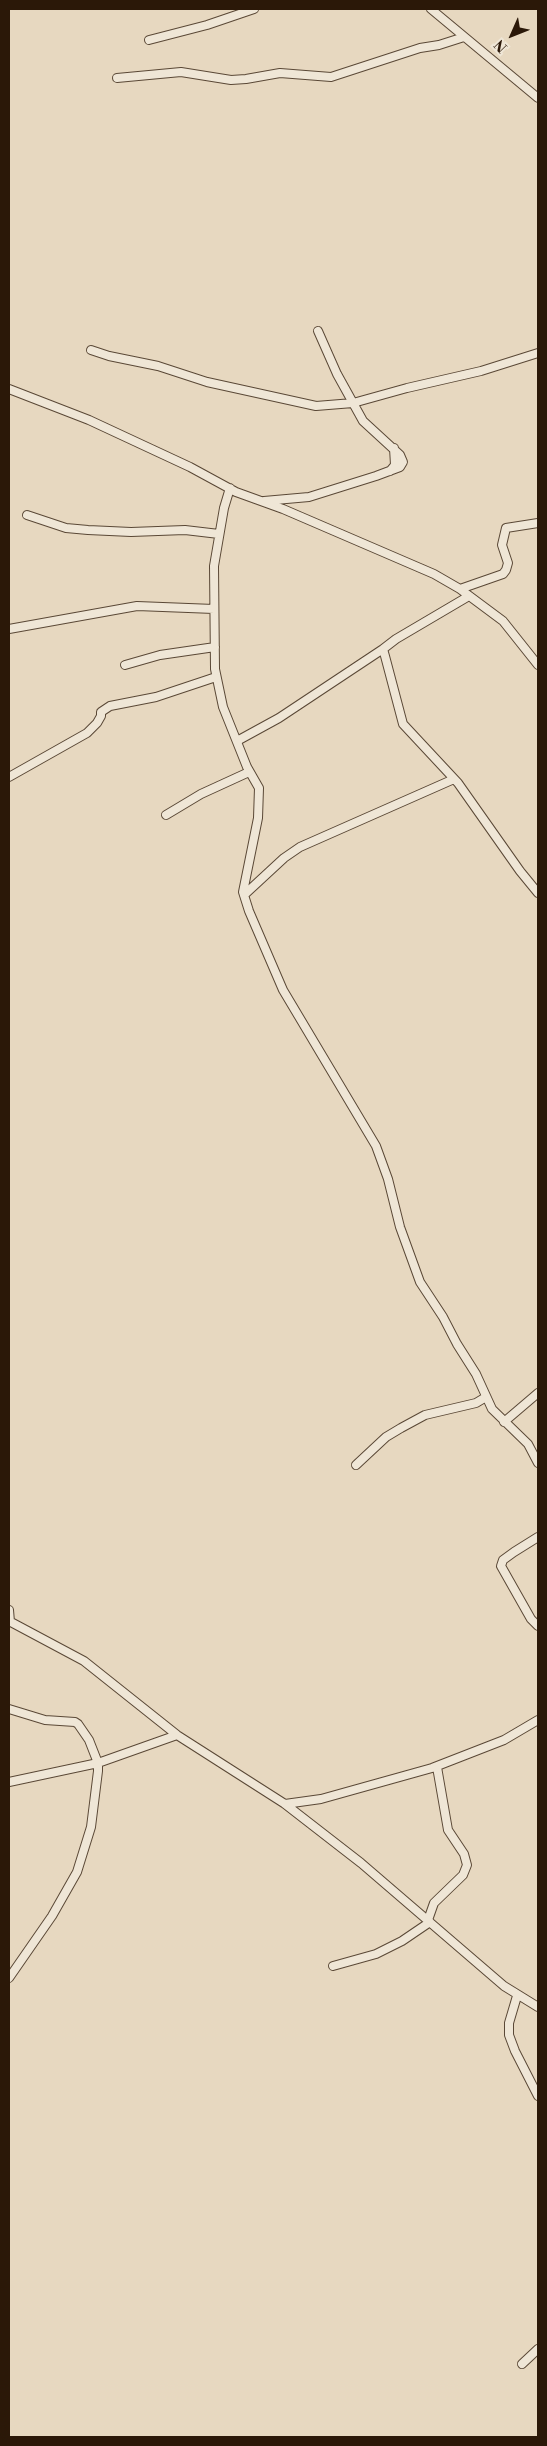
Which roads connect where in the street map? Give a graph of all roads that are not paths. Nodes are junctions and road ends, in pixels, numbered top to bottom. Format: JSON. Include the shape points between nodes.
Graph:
{"nodes":[{"id":1,"x":254,"y":9,"type":"edge"},
{"id":2,"x":431,"y":9,"type":"edge"},
{"id":3,"x":464,"y":37,"type":"junction"},
{"id":4,"x":149,"y":40,"type":"dead end"},
{"id":5,"x":116,"y":78,"type":"dead end"},
{"id":6,"x":538,"y":98,"type":"edge"},
{"id":7,"x":318,"y":331,"type":"dead end"},
{"id":8,"x":92,"y":350,"type":"dead end"},
{"id":9,"x":538,"y":353,"type":"edge"},
{"id":10,"x":9,"y":390,"type":"edge"},
{"id":11,"x":353,"y":403,"type":"junction"},
{"id":12,"x":230,"y":488,"type":"junction"},
{"id":13,"x":262,"y":501,"type":"junction"},
{"id":14,"x":27,"y":515,"type":"dead end"},
{"id":15,"x":538,"y":524,"type":"edge"},
{"id":16,"x":219,"y":534,"type":"junction"},
{"id":17,"x":460,"y":589,"type":"junction"},
{"id":18,"x":469,"y":596,"type":"junction"},
{"id":19,"x":214,"y":609,"type":"junction"},
{"id":20,"x":9,"y":629,"type":"edge"},
{"id":21,"x":215,"y":647,"type":"junction"},
{"id":22,"x":383,"y":649,"type":"junction"},
{"id":23,"x":538,"y":664,"type":"edge"},
{"id":24,"x":125,"y":665,"type":"dead end"},
{"id":25,"x":216,"y":677,"type":"junction"},
{"id":26,"x":237,"y":741,"type":"junction"},
{"id":27,"x":250,"y":772,"type":"junction"},
{"id":28,"x":9,"y":777,"type":"edge"},
{"id":29,"x":454,"y":779,"type":"junction"},
{"id":30,"x":166,"y":815,"type":"dead end"},
{"id":31,"x":538,"y":893,"type":"edge"},
{"id":32,"x":244,"y":896,"type":"junction"},
{"id":33,"x":538,"y":1393,"type":"edge"},
{"id":34,"x":486,"y":1397,"type":"junction"},
{"id":35,"x":504,"y":1422,"type":"junction"},
{"id":36,"x":538,"y":1463,"type":"edge"},
{"id":37,"x":356,"y":1465,"type":"dead end"},
{"id":38,"x":538,"y":1537,"type":"edge"},
{"id":39,"x":9,"y":1610,"type":"edge"},
{"id":40,"x":10,"y":1621,"type":"edge"},
{"id":41,"x":538,"y":1626,"type":"edge"},
{"id":42,"x":9,"y":1710,"type":"edge"},
{"id":43,"x":538,"y":1720,"type":"edge"},
{"id":44,"x":177,"y":1735,"type":"junction"},
{"id":45,"x":98,"y":1763,"type":"junction"},
{"id":46,"x":437,"y":1767,"type":"junction"},
{"id":47,"x":9,"y":1782,"type":"edge"},
{"id":48,"x":285,"y":1804,"type":"junction"},
{"id":49,"x":429,"y":1921,"type":"junction"},
{"id":50,"x":333,"y":1966,"type":"dead end"},
{"id":51,"x":9,"y":1978,"type":"edge"},
{"id":52,"x":517,"y":1996,"type":"junction"},
{"id":53,"x":538,"y":2006,"type":"edge"},
{"id":54,"x":535,"y":2080,"type":"edge"},
{"id":55,"x":538,"y":2096,"type":"edge"},
{"id":56,"x":538,"y":2349,"type":"edge"},
{"id":57,"x":522,"y":2364,"type":"dead end"}],
"edges":[{"from":1,"to":4,"type":"street"},
{"from":2,"to":3,"type":"street"},
{"from":3,"to":5,"type":"street","via":[[331,77],[280,73],[231,80],[174,72]]},
{"from":3,"to":6,"type":"street"},
{"from":7,"to":11,"type":"street"},
{"from":8,"to":11,"type":"street","via":[[295,402],[316,406]]},
{"from":9,"to":11,"type":"street","via":[[482,371]]},
{"from":10,"to":12,"type":"street","via":[[89,420]]},
{"from":11,"to":13,"type":"street","via":[[363,422],[394,448],[395,465],[390,471],[309,497]]},
{"from":12,"to":13,"type":"street"},
{"from":12,"to":16,"type":"street"},
{"from":13,"to":17,"type":"street","via":[[434,574]]},
{"from":14,"to":16,"type":"street","via":[[66,528],[131,532],[185,530]]},
{"from":15,"to":17,"type":"street","via":[[506,528],[502,545],[508,563],[503,574]]},
{"from":16,"to":19,"type":"street","via":[[214,566]]},
{"from":17,"to":18,"type":"street"},
{"from":18,"to":22,"type":"street"},
{"from":18,"to":23,"type":"street","via":[[503,622]]},
{"from":19,"to":20,"type":"street","via":[[137,606]]},
{"from":19,"to":21,"type":"street"},
{"from":21,"to":24,"type":"street","via":[[160,655]]},
{"from":21,"to":25,"type":"street"},
{"from":22,"to":26,"type":"street"},
{"from":22,"to":29,"type":"street","via":[[401,720]]},
{"from":25,"to":26,"type":"street","via":[[222,706]]},
{"from":25,"to":28,"type":"street","via":[[156,697],[110,706],[101,712],[97,723],[87,732]]},
{"from":26,"to":27,"type":"street"},
{"from":27,"to":30,"type":"street","via":[[200,794]]},
{"from":27,"to":32,"type":"street","via":[[257,784],[260,802]]},
{"from":29,"to":31,"type":"street"},
{"from":29,"to":32,"type":"street","via":[[300,847]]},
{"from":32,"to":34,"type":"street","via":[[280,985],[378,1152],[417,1276],[443,1316]]},
{"from":33,"to":35,"type":"street"},
{"from":34,"to":35,"type":"street"},
{"from":34,"to":37,"type":"street","via":[[476,1403],[425,1415],[386,1437]]},
{"from":35,"to":36,"type":"street","via":[[528,1444]]},
{"from":38,"to":41,"type":"street","via":[[514,1552],[501,1566],[530,1620]]},
{"from":39,"to":40,"type":"street"},
{"from":40,"to":44,"type":"street","via":[[84,1661]]},
{"from":42,"to":45,"type":"street","via":[[45,1720],[75,1722],[84,1731]]},
{"from":43,"to":46,"type":"street","via":[[504,1740]]},
{"from":44,"to":45,"type":"street"},
{"from":44,"to":48,"type":"street"},
{"from":45,"to":47,"type":"street"},
{"from":45,"to":51,"type":"street","via":[[91,1828],[84,1854],[52,1916]]},
{"from":46,"to":48,"type":"street","via":[[321,1799]]},
{"from":46,"to":49,"type":"street","via":[[448,1830],[464,1854],[467,1866],[463,1875],[434,1903]]},
{"from":48,"to":49,"type":"street"},
{"from":49,"to":50,"type":"street","via":[[402,1942],[376,1954]]},
{"from":49,"to":52,"type":"street"},
{"from":52,"to":53,"type":"street"},
{"from":52,"to":54,"type":"street","via":[[509,2035],[515,2051]]},
{"from":54,"to":55,"type":"street"},
{"from":56,"to":57,"type":"street"}]}
